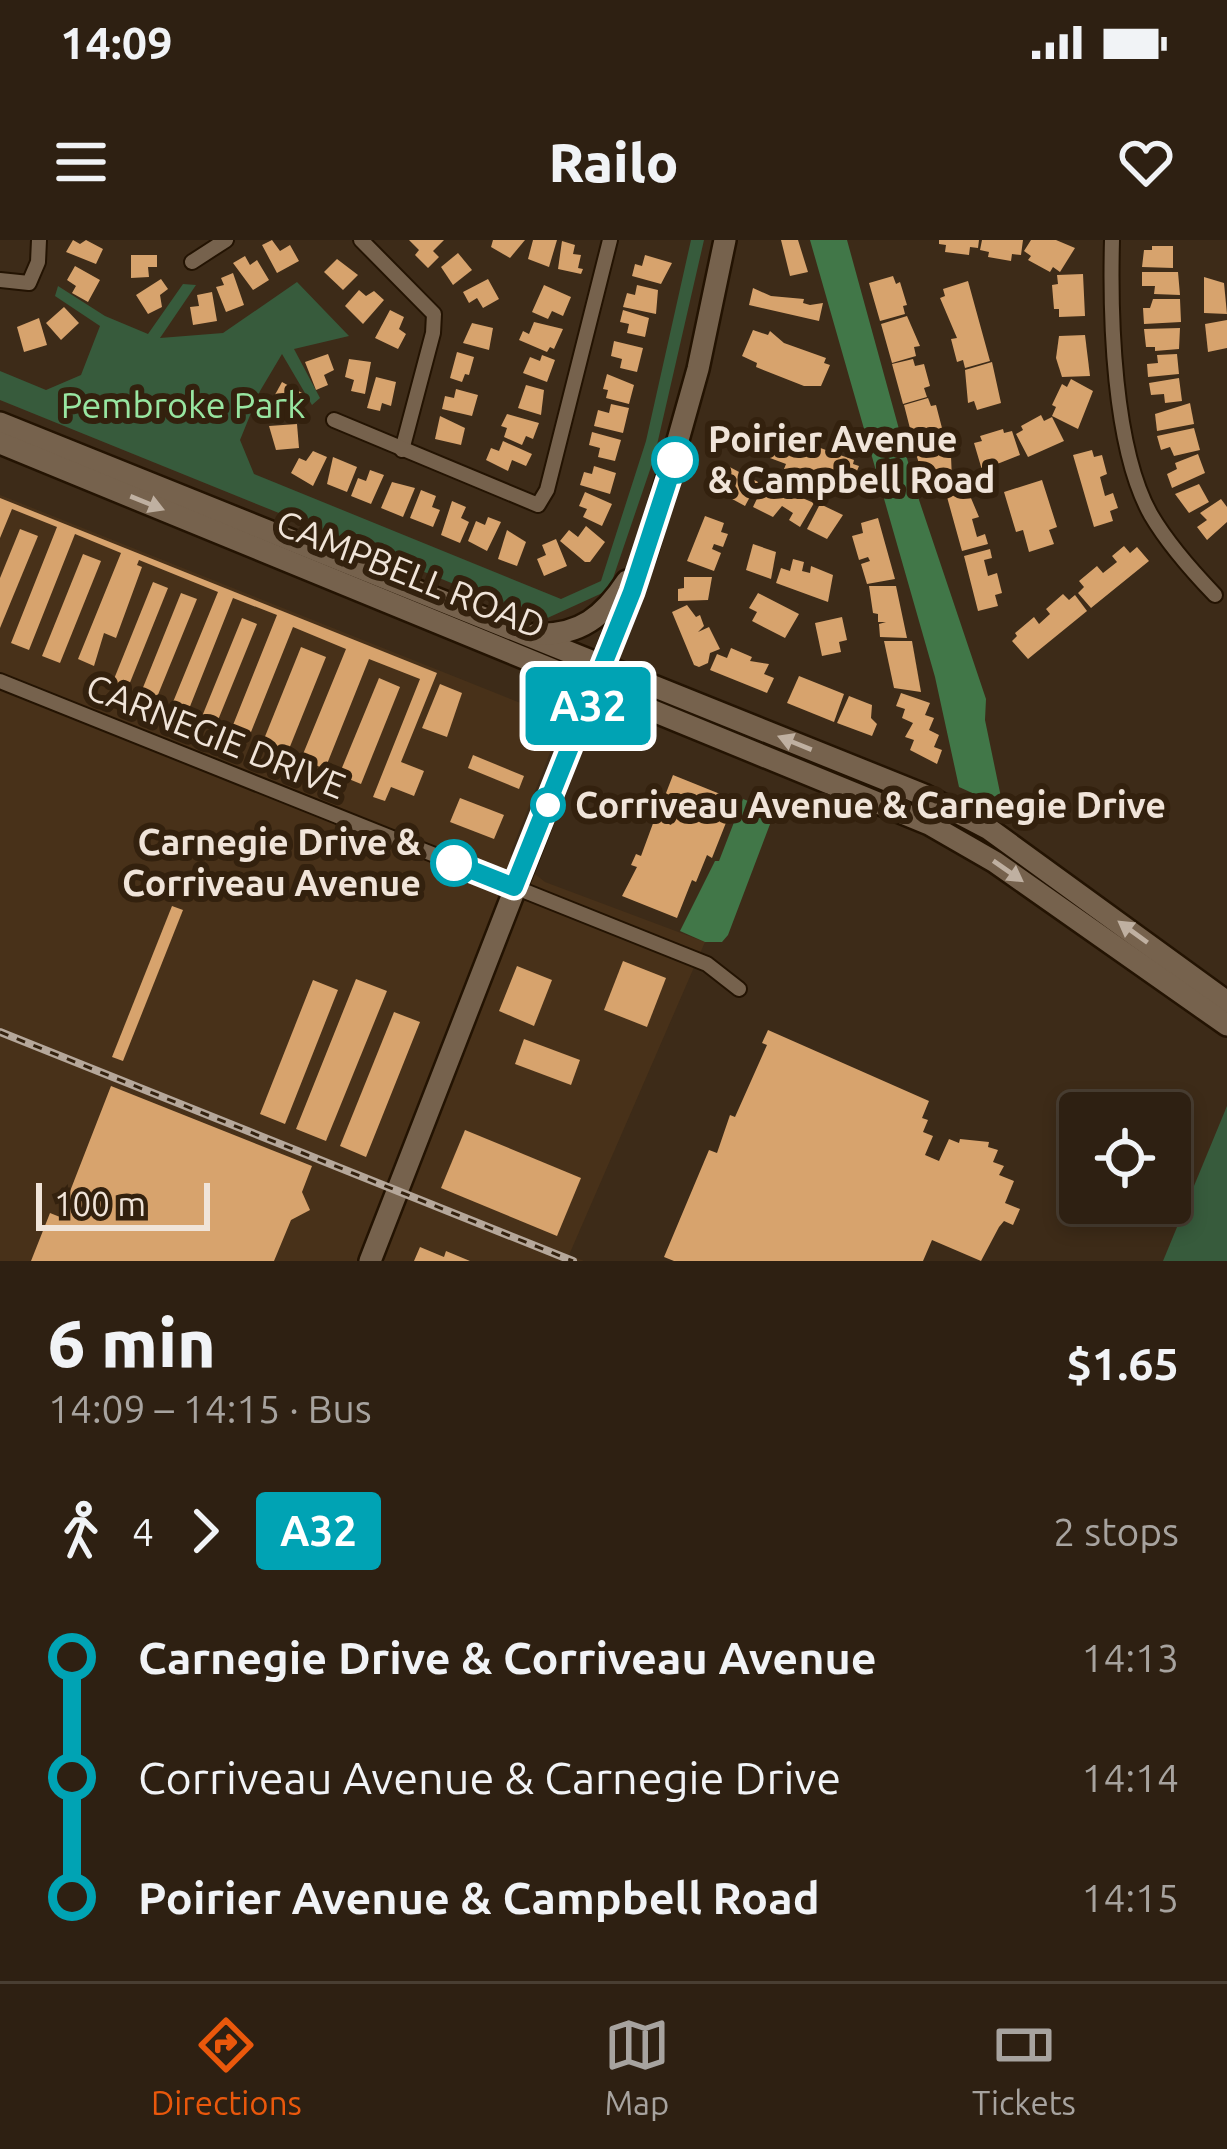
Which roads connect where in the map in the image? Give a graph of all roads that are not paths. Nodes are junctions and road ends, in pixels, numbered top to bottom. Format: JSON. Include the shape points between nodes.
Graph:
{"nodes":[{"id":1,"x":39,"y":240,"type":"edge"},
{"id":2,"x":226,"y":240,"type":"edge"},
{"id":3,"x":361,"y":240,"type":"edge"},
{"id":4,"x":610,"y":240,"type":"edge"},
{"id":5,"x":725,"y":240,"type":"edge"},
{"id":6,"x":1112,"y":240,"type":"edge"},
{"id":7,"x":192,"y":262,"type":"dead end"},
{"id":8,"x":0,"y":280,"type":"edge"},
{"id":9,"x":334,"y":420,"type":"dead end"},
{"id":10,"x":0,"y":423,"type":"edge"},
{"id":11,"x":0,"y":443,"type":"edge"},
{"id":12,"x":402,"y":450,"type":"junction"},
{"id":13,"x":647,"y":550,"type":"junction"},
{"id":14,"x":1215,"y":595,"type":"dead end"},
{"id":15,"x":509,"y":628,"type":"junction"},
{"id":16,"x":600,"y":675,"type":"junction"},
{"id":17,"x":0,"y":681,"type":"edge"},
{"id":18,"x":514,"y":887,"type":"junction"},
{"id":19,"x":739,"y":989,"type":"dead end"},
{"id":20,"x":1227,"y":1002,"type":"edge"},
{"id":21,"x":1227,"y":1025,"type":"edge"},
{"id":22,"x":370,"y":1261,"type":"edge"}],
"edges":[{"from":1,"to":8,"type":"street","via":[[29,283]]},
{"from":2,"to":7,"type":"street"},
{"from":3,"to":12,"type":"street","via":[[434,314]]},
{"from":4,"to":12,"type":"street","via":[[538,505]]},
{"from":5,"to":13,"type":"street"},
{"from":6,"to":14,"type":"street","via":[[1112,324],[1137,478],[1173,548]]},
{"from":9,"to":12,"type":"street"},
{"from":10,"to":15,"type":"street","name":"CAMPBELL ROAD"},
{"from":11,"to":16,"type":"street","name":"CAMPBELL ROAD","one_way":true},
{"from":13,"to":15,"type":"street","via":[[613,602],[585,626],[549,635]]},
{"from":13,"to":16,"type":"street"},
{"from":15,"to":16,"type":"street","name":"CAMPBELL ROAD"},
{"from":16,"to":18,"type":"street"},
{"from":20,"to":16,"type":"street","name":"CAMPBELL ROAD","one_way":true,"via":[[961,814]]},
{"from":16,"to":21,"type":"street","name":"CAMPBELL ROAD","one_way":true,"via":[[954,836]]},
{"from":17,"to":18,"type":"street","name":"CARNEGIE DRIVE"},
{"from":18,"to":19,"type":"street","name":"CARNEGIE DRIVE","via":[[707,964]]},
{"from":18,"to":22,"type":"street"}]}
